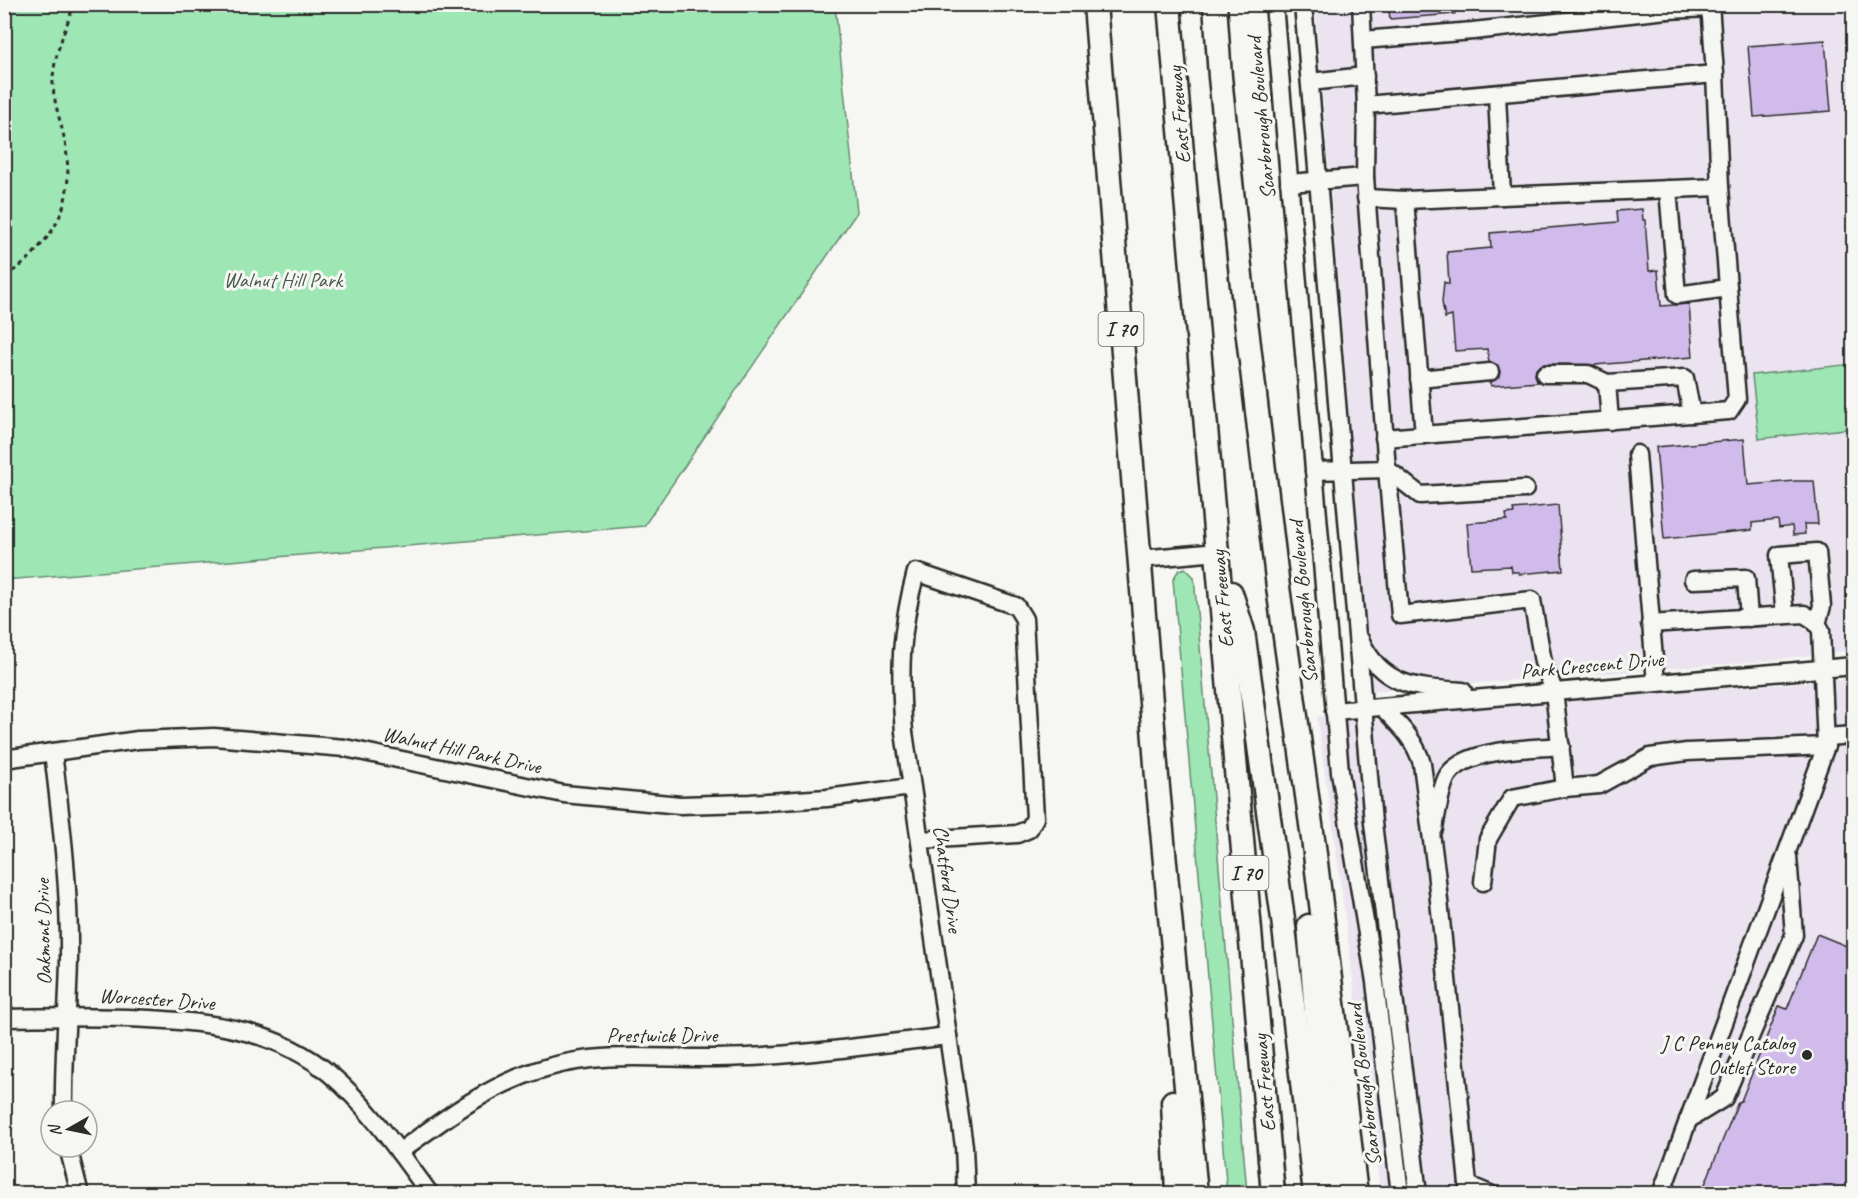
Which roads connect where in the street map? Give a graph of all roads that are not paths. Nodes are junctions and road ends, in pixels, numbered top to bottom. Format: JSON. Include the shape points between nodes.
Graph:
{"nodes":[{"id":1,"x":1095,"y":4,"type":"edge"},
{"id":2,"x":1169,"y":4,"type":"edge"},
{"id":3,"x":1215,"y":4,"type":"edge"},
{"id":4,"x":1274,"y":4,"type":"edge"},
{"id":5,"x":1303,"y":4,"type":"edge"},
{"id":6,"x":1361,"y":4,"type":"edge"},
{"id":7,"x":1710,"y":6,"type":"edge"},
{"id":8,"x":1667,"y":7,"type":"edge"},
{"id":9,"x":1363,"y":40,"type":"junction"},
{"id":10,"x":1715,"y":74,"type":"junction"},
{"id":11,"x":1365,"y":76,"type":"junction"},
{"id":12,"x":1310,"y":82,"type":"junction"},
{"id":13,"x":1497,"y":94,"type":"junction"},
{"id":14,"x":1366,"y":105,"type":"junction"},
{"id":15,"x":1365,"y":177,"type":"junction"},
{"id":16,"x":1318,"y":181,"type":"junction"},
{"id":17,"x":1289,"y":183,"type":"junction"},
{"id":18,"x":1720,"y":187,"type":"junction"},
{"id":19,"x":1668,"y":189,"type":"junction"},
{"id":20,"x":1502,"y":196,"type":"junction"},
{"id":21,"x":1366,"y":198,"type":"junction"},
{"id":22,"x":1405,"y":200,"type":"junction"},
{"id":23,"x":1728,"y":288,"type":"junction"},
{"id":24,"x":1490,"y":372,"type":"dead end"},
{"id":25,"x":1545,"y":374,"type":"dead end"},
{"id":26,"x":1419,"y":379,"type":"junction"},
{"id":27,"x":1607,"y":383,"type":"junction"},
{"id":28,"x":1692,"y":414,"type":"junction"},
{"id":29,"x":1610,"y":422,"type":"junction"},
{"id":30,"x":1424,"y":435,"type":"junction"},
{"id":31,"x":1384,"y":438,"type":"junction"},
{"id":32,"x":1637,"y":454,"type":"dead end"},
{"id":33,"x":1387,"y":469,"type":"junction"},
{"id":34,"x":1343,"y":470,"type":"junction"},
{"id":35,"x":1314,"y":471,"type":"junction"},
{"id":36,"x":1525,"y":489,"type":"dead end"},
{"id":37,"x":1218,"y":552,"type":"junction"},
{"id":38,"x":1140,"y":559,"type":"junction"},
{"id":39,"x":1693,"y":580,"type":"dead end"},
{"id":40,"x":1785,"y":615,"type":"junction"},
{"id":41,"x":1749,"y":618,"type":"junction"},
{"id":42,"x":1650,"y":624,"type":"junction"},
{"id":43,"x":1817,"y":624,"type":"junction"},
{"id":44,"x":1357,"y":631,"type":"junction"},
{"id":45,"x":1288,"y":655,"type":"junction"},
{"id":46,"x":1854,"y":666,"type":"edge"},
{"id":47,"x":1823,"y":668,"type":"junction"},
{"id":48,"x":1656,"y":682,"type":"junction"},
{"id":49,"x":1554,"y":691,"type":"junction"},
{"id":50,"x":1512,"y":695,"type":"junction"},
{"id":51,"x":1382,"y":707,"type":"junction"},
{"id":52,"x":1363,"y":708,"type":"junction"},
{"id":53,"x":1334,"y":711,"type":"junction"},
{"id":54,"x":1854,"y":735,"type":"edge"},
{"id":55,"x":1826,"y":741,"type":"junction"},
{"id":56,"x":1561,"y":746,"type":"junction"},
{"id":57,"x":53,"y":752,"type":"junction"},
{"id":58,"x":4,"y":759,"type":"edge"},
{"id":59,"x":1157,"y":777,"type":"junction"},
{"id":60,"x":911,"y":787,"type":"junction"},
{"id":61,"x":1565,"y":788,"type":"junction"},
{"id":62,"x":920,"y":840,"type":"junction"},
{"id":63,"x":1431,"y":841,"type":"junction"},
{"id":64,"x":1788,"y":850,"type":"junction"},
{"id":65,"x":1482,"y":882,"type":"dead end"},
{"id":66,"x":66,"y":1016,"type":"junction"},
{"id":67,"x":4,"y":1018,"type":"edge"},
{"id":68,"x":948,"y":1036,"type":"junction"},
{"id":69,"x":64,"y":1099,"type":"edge"},
{"id":70,"x":1688,"y":1120,"type":"junction"},
{"id":71,"x":399,"y":1152,"type":"junction"},
{"id":72,"x":71,"y":1159,"type":"edge"},
{"id":73,"x":1469,"y":1189,"type":"edge"},
{"id":74,"x":80,"y":1194,"type":"edge"},
{"id":75,"x":429,"y":1194,"type":"edge"},
{"id":76,"x":966,"y":1194,"type":"edge"},
{"id":77,"x":1177,"y":1194,"type":"edge"},
{"id":78,"x":1196,"y":1194,"type":"edge"},
{"id":79,"x":1273,"y":1194,"type":"edge"},
{"id":80,"x":1315,"y":1194,"type":"edge"},
{"id":81,"x":1335,"y":1194,"type":"edge"},
{"id":82,"x":1356,"y":1194,"type":"edge"},
{"id":83,"x":1400,"y":1194,"type":"edge"},
{"id":84,"x":1418,"y":1194,"type":"edge"},
{"id":85,"x":1490,"y":1194,"type":"edge"},
{"id":86,"x":1661,"y":1194,"type":"edge"}],
"edges":[{"from":1,"to":38,"type":"highway","number":"I 70"},
{"from":2,"to":37,"type":"highway","name":"East Freeway","number":"I 70"},
{"from":3,"to":45,"type":"highway","via":[[1243,295]]},
{"from":4,"to":17,"type":"street","name":"Scarborough Boulevard"},
{"from":5,"to":12,"type":"street","name":"Scarborough Boulevard"},
{"from":6,"to":9,"type":"street"},
{"from":7,"to":8,"type":"street"},
{"from":7,"to":10,"type":"street"},
{"from":8,"to":9,"type":"street","via":[[1473,32]]},
{"from":9,"to":11,"type":"street"},
{"from":10,"to":13,"type":"street"},
{"from":10,"to":18,"type":"street"},
{"from":11,"to":12,"type":"street"},
{"from":11,"to":14,"type":"street"},
{"from":12,"to":16,"type":"street","name":"Scarborough Boulevard"},
{"from":13,"to":14,"type":"street"},
{"from":13,"to":20,"type":"street"},
{"from":14,"to":15,"type":"street"},
{"from":15,"to":16,"type":"street"},
{"from":15,"to":21,"type":"street"},
{"from":16,"to":17,"type":"street"},
{"from":16,"to":34,"type":"street","name":"Scarborough Boulevard"},
{"from":17,"to":35,"type":"street","name":"Scarborough Boulevard"},
{"from":18,"to":19,"type":"street"},
{"from":18,"to":23,"type":"street"},
{"from":19,"to":20,"type":"street"},
{"from":19,"to":23,"type":"street","via":[[1677,295]]},
{"from":20,"to":22,"type":"street"},
{"from":21,"to":22,"type":"street"},
{"from":21,"to":31,"type":"street"},
{"from":22,"to":26,"type":"street"},
{"from":23,"to":28,"type":"street","via":[[1737,399],[1729,411]]},
{"from":24,"to":26,"type":"street"},
{"from":25,"to":27,"type":"street","via":[[1588,374]]},
{"from":26,"to":30,"type":"street"},
{"from":27,"to":28,"type":"street","via":[[1685,378]]},
{"from":27,"to":29,"type":"street"},
{"from":28,"to":29,"type":"street"},
{"from":29,"to":30,"type":"street"},
{"from":30,"to":31,"type":"street"},
{"from":31,"to":33,"type":"street"},
{"from":32,"to":42,"type":"street"},
{"from":33,"to":34,"type":"street"},
{"from":33,"to":36,"type":"street","via":[[1420,495]]},
{"from":33,"to":49,"type":"street","via":[[1400,615],[1532,600],[1543,662]]},
{"from":34,"to":35,"type":"street"},
{"from":34,"to":44,"type":"street","name":"Scarborough Boulevard"},
{"from":35,"to":53,"type":"street","name":"Scarborough Boulevard"},
{"from":37,"to":38,"type":"street"},
{"from":37,"to":79,"type":"highway","name":"East Freeway","number":"I 70"},
{"from":37,"to":80,"type":"highway","via":[[1243,631],[1283,919]]},
{"from":38,"to":59,"type":"highway","number":"I 70"},
{"from":39,"to":41,"type":"street","via":[[1746,578]]},
{"from":40,"to":41,"type":"street"},
{"from":40,"to":43,"type":"street","via":[[1804,614]]},
{"from":40,"to":43,"type":"street","via":[[1779,555],[1816,552],[1822,606]]},
{"from":41,"to":42,"type":"street"},
{"from":42,"to":48,"type":"street"},
{"from":43,"to":47,"type":"street","via":[[1821,630]]},
{"from":44,"to":50,"type":"street","via":[[1375,662],[1408,686]]},
{"from":44,"to":52,"type":"street","name":"Scarborough Boulevard"},
{"from":45,"to":81,"type":"highway","via":[[1322,1090]]},
{"from":45,"to":82,"type":"highway"},
{"from":46,"to":47,"type":"street","name":"Park Crescent Drive"},
{"from":47,"to":48,"type":"street","name":"Park Crescent Drive"},
{"from":47,"to":55,"type":"street"},
{"from":48,"to":49,"type":"street","name":"Park Crescent Drive"},
{"from":49,"to":50,"type":"street","name":"Park Crescent Drive"},
{"from":49,"to":56,"type":"street"},
{"from":50,"to":51,"type":"street","name":"Park Crescent Drive"},
{"from":51,"to":52,"type":"street","name":"Park Crescent Drive"},
{"from":51,"to":63,"type":"street","via":[[1418,750]]},
{"from":52,"to":53,"type":"street","name":"Park Crescent Drive"},
{"from":52,"to":84,"type":"street","name":"Scarborough Boulevard","via":[[1374,834]]},
{"from":53,"to":83,"type":"street","name":"Scarborough Boulevard","via":[[1340,772],[1375,982]]},
{"from":54,"to":55,"type":"street"},
{"from":55,"to":61,"type":"street","via":[[1650,757],[1599,785]]},
{"from":55,"to":64,"type":"street"},
{"from":56,"to":61,"type":"street"},
{"from":56,"to":63,"type":"street","via":[[1484,755],[1461,762],[1446,776]]},
{"from":57,"to":58,"type":"street","name":"Walnut Hill Park Drive"},
{"from":57,"to":60,"type":"street","name":"Walnut Hill Park Drive","via":[[175,737],[279,741],[345,748],[564,794],[680,805],[827,798]]},
{"from":57,"to":66,"type":"street","name":"Oakmont Drive","via":[[68,907]]},
{"from":59,"to":77,"type":"highway"},
{"from":59,"to":78,"type":"highway","number":"I 70"},
{"from":60,"to":62,"type":"street","name":"Chatford Drive"},
{"from":60,"to":62,"type":"street","name":"Chatford Drive","via":[[900,687],[907,606],[916,572],[1016,606],[1024,619],[1035,818],[1029,829],[1017,834]]},
{"from":61,"to":65,"type":"street","via":[[1512,798],[1488,839]]},
{"from":62,"to":68,"type":"street","name":"Chatford Drive"},
{"from":63,"to":73,"type":"street"},
{"from":64,"to":70,"type":"street"},
{"from":64,"to":70,"type":"street","via":[[1794,935],[1724,1098]]},
{"from":66,"to":67,"type":"street","name":"Worcester Drive"},
{"from":66,"to":69,"type":"street","name":"Oakmont Drive"},
{"from":66,"to":71,"type":"street","name":"Worcester Drive","via":[[199,1022],[270,1038],[329,1073],[375,1119]]},
{"from":68,"to":71,"type":"street","name":"Prestwick Drive","via":[[790,1055],[632,1056],[548,1067],[471,1102]]},
{"from":68,"to":76,"type":"street","name":"Chatford Drive","via":[[964,1146]]},
{"from":70,"to":86,"type":"street"},
{"from":71,"to":75,"type":"street","name":"Worcester Drive"},
{"from":72,"to":74,"type":"street"},
{"from":73,"to":85,"type":"street"}]}
